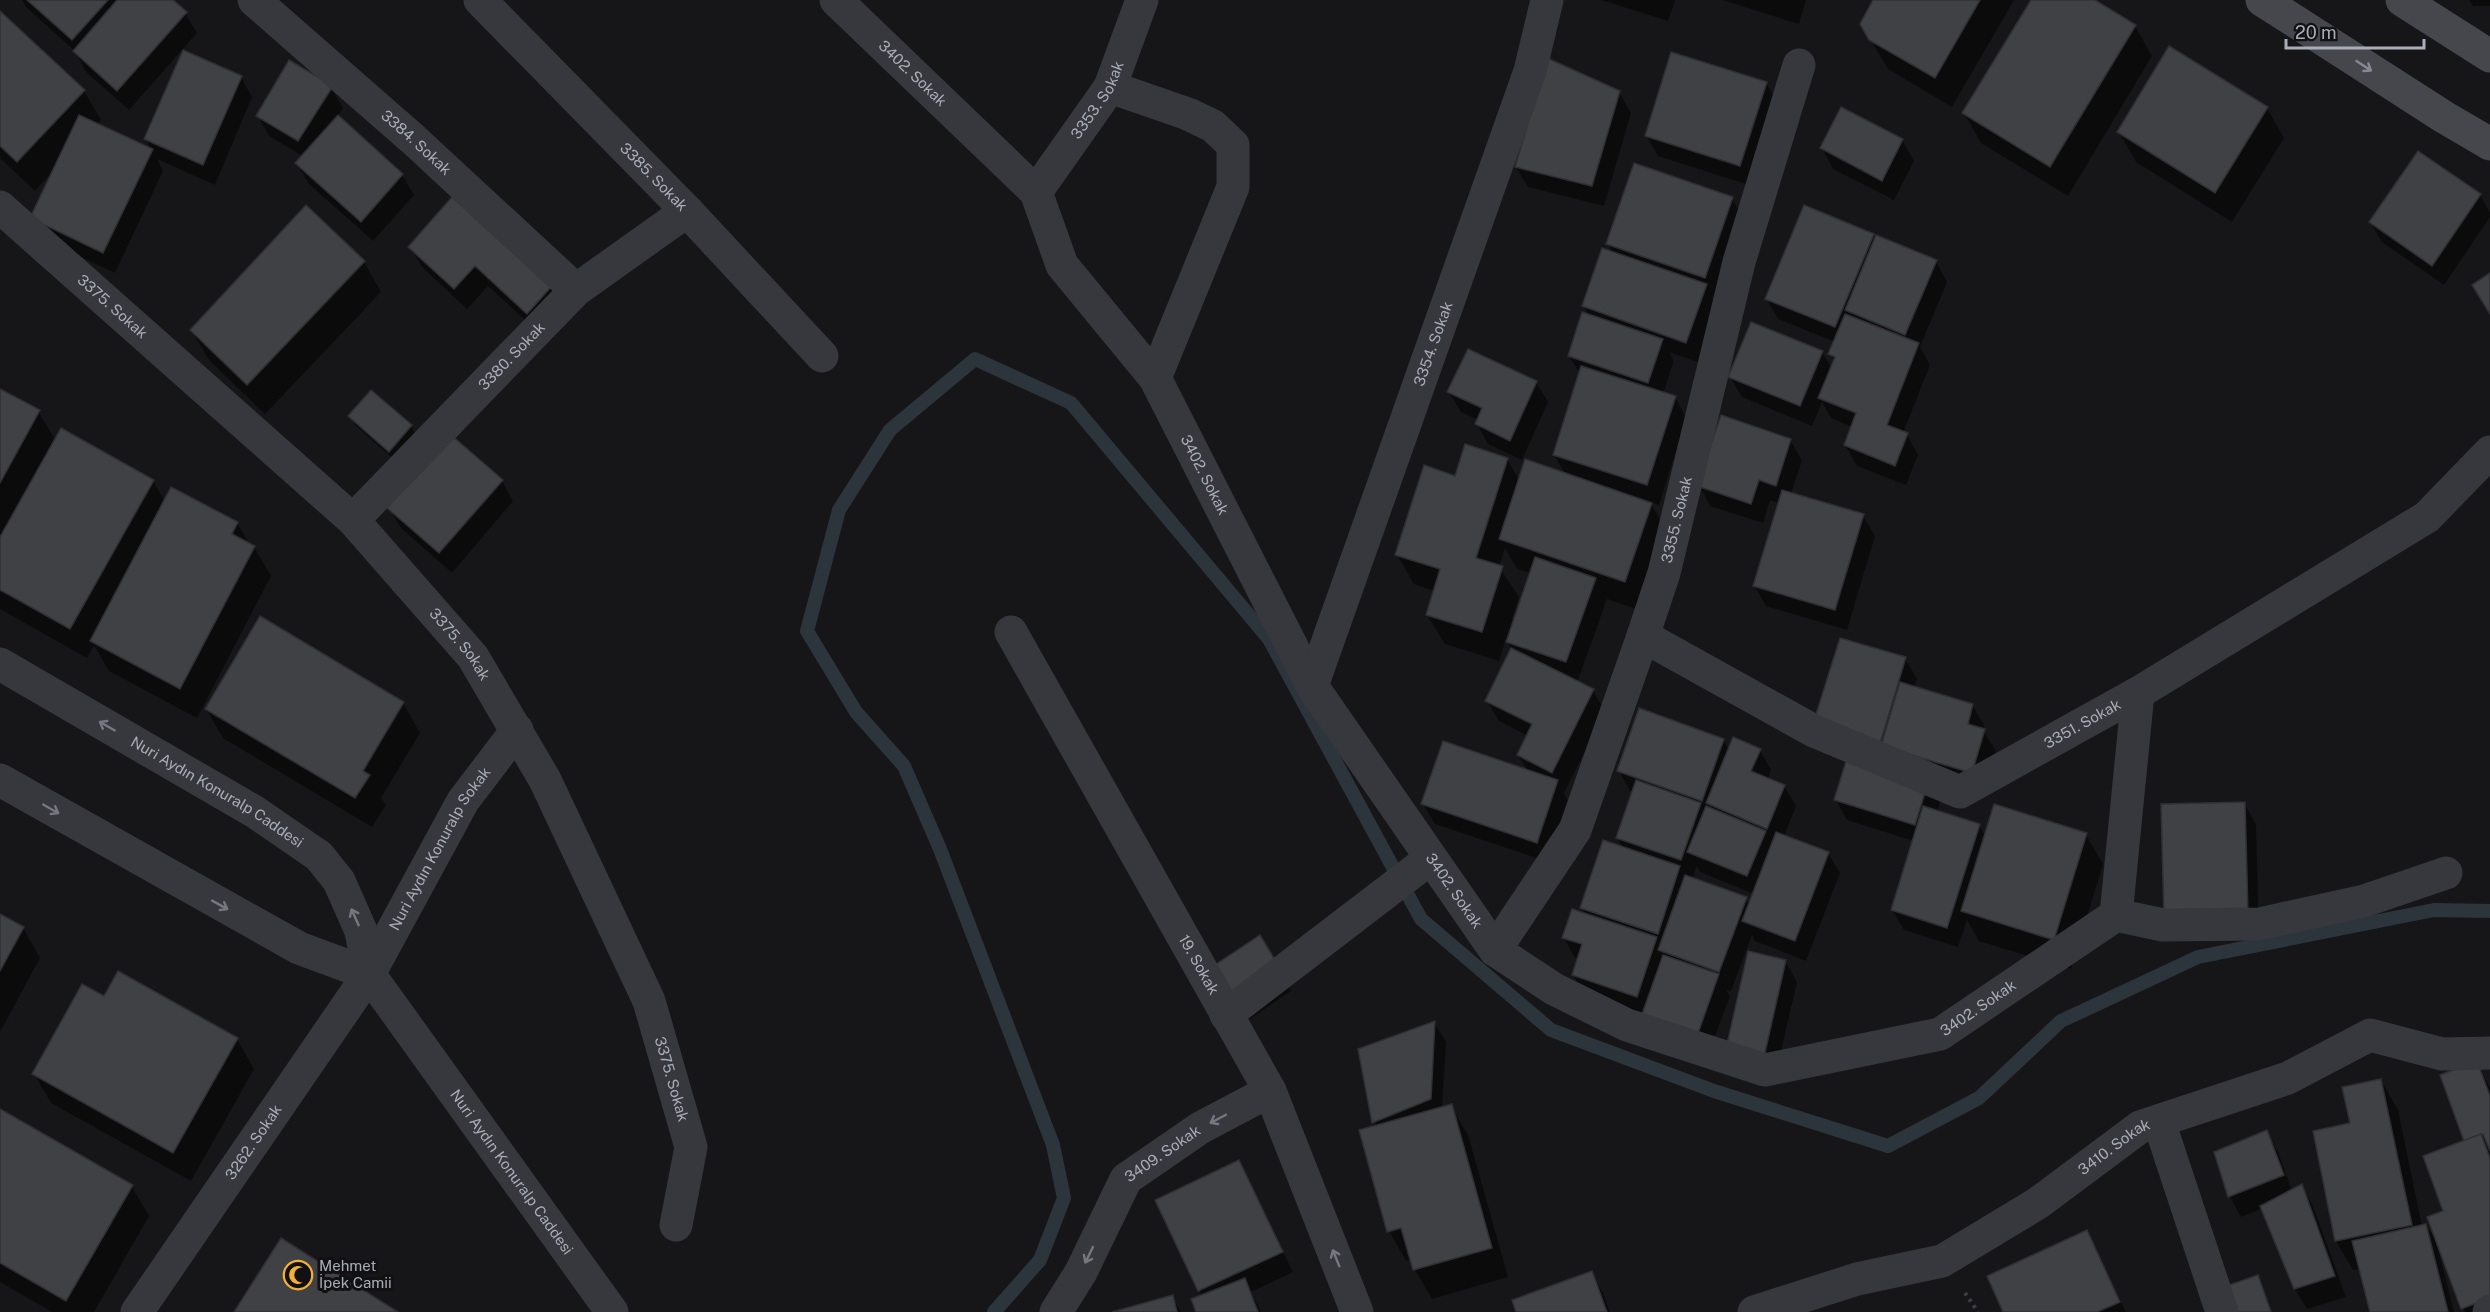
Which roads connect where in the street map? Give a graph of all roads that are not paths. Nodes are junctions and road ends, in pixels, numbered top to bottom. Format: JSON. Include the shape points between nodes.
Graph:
{"nodes":[{"id":1,"x":254,"y":0,"type":"edge"},
{"id":2,"x":480,"y":0,"type":"edge"},
{"id":3,"x":836,"y":0,"type":"edge"},
{"id":4,"x":1142,"y":0,"type":"edge"},
{"id":5,"x":1547,"y":0,"type":"edge"},
{"id":6,"x":2262,"y":0,"type":"edge"},
{"id":7,"x":2409,"y":2,"type":"edge"},
{"id":8,"x":863,"y":11,"type":"edge"},
{"id":9,"x":2490,"y":56,"type":"edge"},
{"id":10,"x":1799,"y":65,"type":"dead end"},
{"id":11,"x":1110,"y":87,"type":"junction"},
{"id":12,"x":2490,"y":144,"type":"edge"},
{"id":13,"x":1036,"y":192,"type":"junction"},
{"id":14,"x":0,"y":207,"type":"edge"},
{"id":15,"x":687,"y":211,"type":"junction"},
{"id":16,"x":576,"y":290,"type":"junction"},
{"id":17,"x":822,"y":356,"type":"dead end"},
{"id":18,"x":1155,"y":378,"type":"junction"},
{"id":19,"x":2490,"y":452,"type":"edge"},
{"id":20,"x":353,"y":520,"type":"junction"},
{"id":21,"x":1011,"y":632,"type":"dead end"},
{"id":22,"x":1643,"y":636,"type":"junction"},
{"id":23,"x":0,"y":664,"type":"edge"},
{"id":24,"x":1312,"y":686,"type":"junction"},
{"id":25,"x":2138,"y":693,"type":"junction"},
{"id":26,"x":517,"y":730,"type":"junction"},
{"id":27,"x":0,"y":780,"type":"edge"},
{"id":28,"x":1420,"y":866,"type":"junction"},
{"id":29,"x":2446,"y":873,"type":"dead end"},
{"id":30,"x":2116,"y":915,"type":"junction"},
{"id":31,"x":1495,"y":950,"type":"junction"},
{"id":32,"x":369,"y":974,"type":"junction"},
{"id":33,"x":1226,"y":1015,"type":"junction"},
{"id":34,"x":2490,"y":1053,"type":"edge"},
{"id":35,"x":1270,"y":1091,"type":"junction"},
{"id":36,"x":2159,"y":1122,"type":"junction"},
{"id":37,"x":676,"y":1225,"type":"dead end"},
{"id":38,"x":137,"y":1312,"type":"edge"},
{"id":39,"x":612,"y":1312,"type":"edge"},
{"id":40,"x":1056,"y":1312,"type":"edge"},
{"id":41,"x":1357,"y":1312,"type":"edge"},
{"id":42,"x":1754,"y":1312,"type":"edge"},
{"id":43,"x":2222,"y":1312,"type":"edge"}],
"edges":[{"from":1,"to":16,"type":"street","name":"3384. Sokak","via":[[414,140]]},
{"from":2,"to":15,"type":"street","name":"3385. Sokak"},
{"from":3,"to":8,"type":"street","name":"3402. Sokak"},
{"from":4,"to":11,"type":"street","name":"3353. Sokak"},
{"from":5,"to":24,"type":"street","name":"3354. Sokak","via":[[1530,71]]},
{"from":6,"to":12,"type":"main road","one_way":true},
{"from":7,"to":9,"type":"main road"},
{"from":8,"to":13,"type":"street","name":"3402. Sokak"},
{"from":10,"to":22,"type":"street","name":"3355. Sokak","via":[[1739,262],[1664,573]]},
{"from":11,"to":13,"type":"street","name":"3353. Sokak"},
{"from":11,"to":18,"type":"street","via":[[1188,114],[1213,126],[1233,145],[1233,187]]},
{"from":13,"to":18,"type":"street","name":"3402. Sokak","via":[[1062,265]]},
{"from":14,"to":20,"type":"street","name":"3375. Sokak"},
{"from":15,"to":16,"type":"street","name":"3380. Sokak"},
{"from":15,"to":17,"type":"street","name":"3385. Sokak"},
{"from":16,"to":20,"type":"street","name":"3380. Sokak"},
{"from":18,"to":24,"type":"street","name":"3402. Sokak"},
{"from":19,"to":25,"type":"street","name":"3351. Sokak","via":[[2427,518]]},
{"from":20,"to":26,"type":"street","name":"3375. Sokak","via":[[473,657]]},
{"from":21,"to":33,"type":"street","name":"19. Sokak"},
{"from":22,"to":25,"type":"street","name":"3351. Sokak","via":[[1815,731],[1960,792]]},
{"from":22,"to":31,"type":"street","name":"3355. Sokak","via":[[1575,830]]},
{"from":32,"to":23,"type":"street","name":"Nuri Aydın Konuralp Caddesi","one_way":true,"via":[[361,931],[339,881],[319,856],[255,812]]},
{"from":24,"to":28,"type":"street","name":"3402. Sokak"},
{"from":25,"to":30,"type":"street"},
{"from":26,"to":32,"type":"street","name":"Nuri Aydın Konuralp Sokak","via":[[463,801]]},
{"from":26,"to":37,"type":"street","name":"3375. Sokak","via":[[545,780],[649,1001],[691,1148]]},
{"from":27,"to":32,"type":"street","one_way":true,"via":[[299,948]]},
{"from":28,"to":31,"type":"street","name":"3402. Sokak"},
{"from":28,"to":33,"type":"street"},
{"from":29,"to":30,"type":"street","via":[[2364,901],[2259,924],[2163,925]]},
{"from":30,"to":31,"type":"street","name":"3402. Sokak","via":[[1940,1034],[1765,1070],[1627,1024],[1554,989]]},
{"from":32,"to":38,"type":"street","name":"3262. Sokak"},
{"from":32,"to":39,"type":"street","name":"Nuri Aydın Konuralp Caddesi"},
{"from":33,"to":35,"type":"street","name":"19. Sokak"},
{"from":34,"to":36,"type":"street","name":"3410. Sokak","via":[[2442,1054],[2370,1035],[2288,1078]]},
{"from":35,"to":40,"type":"street","name":"3409. Sokak","one_way":true,"via":[[1200,1128],[1126,1179]]},
{"from":41,"to":35,"type":"street","name":"19. Sokak","one_way":true},
{"from":36,"to":42,"type":"street","name":"3410. Sokak","via":[[2140,1127],[2038,1203],[1942,1261],[1857,1279]]},
{"from":36,"to":43,"type":"street"}]}
